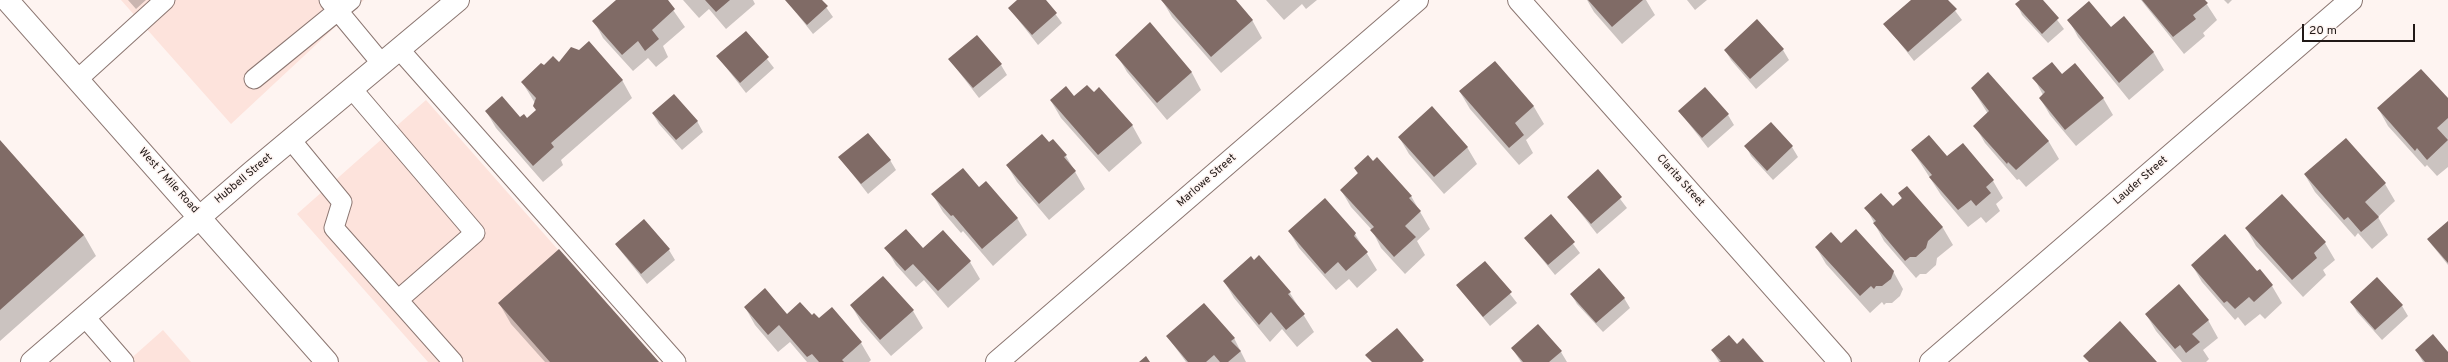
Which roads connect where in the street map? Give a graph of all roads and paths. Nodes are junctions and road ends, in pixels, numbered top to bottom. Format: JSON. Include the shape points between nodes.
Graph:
{"nodes":[{"id":1,"x":7,"y":0,"type":"edge"},
{"id":2,"x":165,"y":0,"type":"edge"},
{"id":3,"x":458,"y":0,"type":"edge"},
{"id":4,"x":1417,"y":0,"type":"edge"},
{"id":5,"x":1519,"y":0,"type":"edge"},
{"id":6,"x":2351,"y":0,"type":"edge"},
{"id":7,"x":339,"y":3,"type":"edge"},
{"id":8,"x":399,"y":49,"type":"junction"},
{"id":9,"x":382,"y":64,"type":"junction"},
{"id":10,"x":78,"y":79,"type":"junction"},
{"id":11,"x":254,"y":79,"type":"dead end"},
{"id":12,"x":352,"y":89,"type":"junction"},
{"id":13,"x":291,"y":140,"type":"junction"},
{"id":14,"x":200,"y":217,"type":"junction"},
{"id":15,"x":398,"y":300,"type":"junction"},
{"id":16,"x":84,"y":316,"type":"junction"},
{"id":17,"x":32,"y":362,"type":"edge"},
{"id":18,"x":124,"y":362,"type":"edge"},
{"id":19,"x":327,"y":362,"type":"edge"},
{"id":20,"x":453,"y":362,"type":"edge"},
{"id":21,"x":676,"y":362,"type":"edge"},
{"id":22,"x":997,"y":362,"type":"edge"},
{"id":23,"x":1840,"y":362,"type":"edge"},
{"id":24,"x":1931,"y":362,"type":"edge"}],
"edges":[{"from":1,"to":10,"type":"street","name":"West 7 Mile Road"},
{"from":2,"to":10,"type":"lane"},
{"from":3,"to":8,"type":"street","name":"Hubbell Street"},
{"from":4,"to":22,"type":"street","name":"Marlowe Street"},
{"from":5,"to":23,"type":"street","name":"Clarita Street"},
{"from":6,"to":24,"type":"street","name":"Lauder Street"},
{"from":7,"to":9,"type":"lane"},
{"from":7,"to":11,"type":"lane"},
{"from":8,"to":9,"type":"street","name":"Hubbell Street"},
{"from":8,"to":21,"type":"lane"},
{"from":9,"to":12,"type":"street","name":"Hubbell Street"},
{"from":10,"to":14,"type":"street","name":"West 7 Mile Road"},
{"from":12,"to":13,"type":"street","name":"Hubbell Street"},
{"from":12,"to":15,"type":"lane","via":[[475,233]]},
{"from":13,"to":14,"type":"street","name":"Hubbell Street"},
{"from":13,"to":15,"type":"lane","via":[[342,202],[334,228]]},
{"from":14,"to":16,"type":"street","name":"Hubbell Street"},
{"from":14,"to":19,"type":"street","name":"West 7 Mile Road"},
{"from":15,"to":20,"type":"lane"},
{"from":16,"to":17,"type":"street","name":"Hubbell Street"},
{"from":16,"to":18,"type":"lane"}]}
